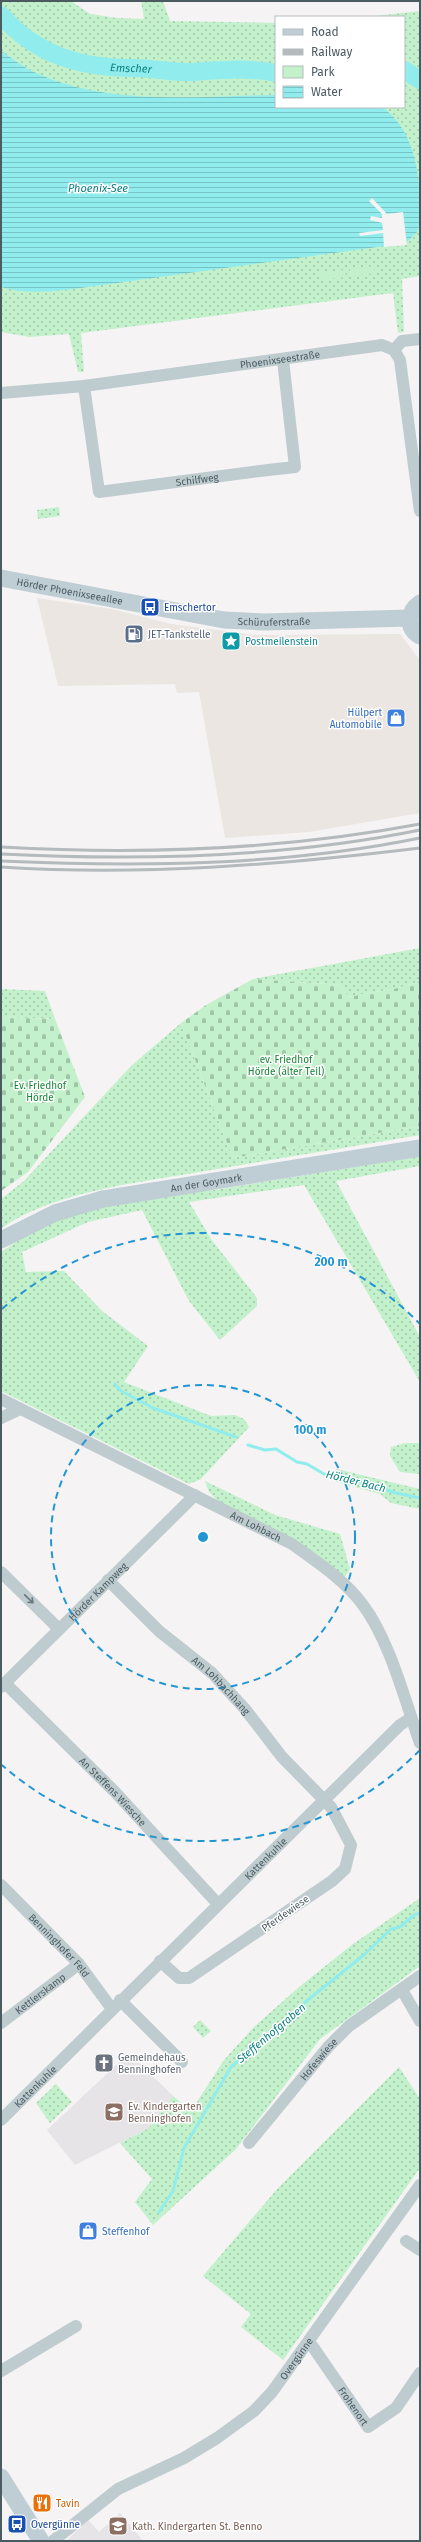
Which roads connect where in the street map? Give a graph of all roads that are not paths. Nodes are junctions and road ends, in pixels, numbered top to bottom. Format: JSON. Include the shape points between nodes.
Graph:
{"nodes":[{"id":1,"x":420,"y":339,"type":"edge"},
{"id":2,"x":394,"y":350,"type":"junction"},
{"id":3,"x":283,"y":360,"type":"junction"},
{"id":4,"x":84,"y":386,"type":"junction"},
{"id":5,"x":1,"y":393,"type":"edge"},
{"id":6,"x":420,"y":511,"type":"edge"},
{"id":7,"x":1,"y":578,"type":"edge"},
{"id":8,"x":420,"y":603,"type":"edge"},
{"id":9,"x":139,"y":605,"type":"joint"},
{"id":10,"x":410,"y":618,"type":"junction"},
{"id":11,"x":420,"y":636,"type":"edge"},
{"id":12,"x":420,"y":1148,"type":"edge"},
{"id":13,"x":1,"y":1240,"type":"edge"},
{"id":14,"x":1,"y":1400,"type":"edge"},
{"id":15,"x":20,"y":1409,"type":"junction"},
{"id":16,"x":1,"y":1418,"type":"edge"},
{"id":17,"x":195,"y":1495,"type":"junction"},
{"id":18,"x":1,"y":1572,"type":"edge"},
{"id":19,"x":108,"y":1580,"type":"junction"},
{"id":20,"x":59,"y":1629,"type":"junction"},
{"id":21,"x":3,"y":1685,"type":"edge"},
{"id":22,"x":410,"y":1718,"type":"junction"},
{"id":23,"x":420,"y":1744,"type":"edge"},
{"id":24,"x":323,"y":1802,"type":"junction"},
{"id":25,"x":1,"y":1885,"type":"edge"},
{"id":26,"x":218,"y":1904,"type":"junction"},
{"id":27,"x":160,"y":1961,"type":"junction"},
{"id":28,"x":79,"y":1964,"type":"junction"},
{"id":29,"x":420,"y":1976,"type":"edge"},
{"id":30,"x":402,"y":1990,"type":"junction"},
{"id":31,"x":116,"y":2005,"type":"junction"},
{"id":32,"x":420,"y":2021,"type":"edge"},
{"id":33,"x":1,"y":2023,"type":"edge"},
{"id":34,"x":182,"y":2062,"type":"dead end"},
{"id":35,"x":1,"y":2120,"type":"edge"},
{"id":36,"x":249,"y":2143,"type":"dead end"},
{"id":37,"x":420,"y":2185,"type":"edge"},
{"id":38,"x":406,"y":2241,"type":"dead end"},
{"id":39,"x":420,"y":2250,"type":"edge"},
{"id":40,"x":76,"y":2326,"type":"dead end"},
{"id":41,"x":308,"y":2343,"type":"junction"},
{"id":42,"x":1,"y":2371,"type":"edge"},
{"id":43,"x":420,"y":2373,"type":"edge"},
{"id":44,"x":1,"y":2477,"type":"edge"},
{"id":45,"x":41,"y":2541,"type":"edge"},
{"id":46,"x":52,"y":2541,"type":"edge"}],
"edges":[{"from":1,"to":2,"type":"street","via":[[402,341]]},
{"from":2,"to":3,"type":"street","name":"Phoenixseestraße","via":[[382,345]]},
{"from":2,"to":6,"type":"street","via":[[400,360]]},
{"from":3,"to":4,"type":"street","name":"Phoenixseestraße"},
{"from":3,"to":4,"type":"street","name":"Schilfweg","via":[[295,467],[99,492]]},
{"from":4,"to":5,"type":"street","name":"Phoenixseestraße"},
{"from":7,"to":9,"type":"main road","name":"Hörder Phoenixseeallee"},
{"from":8,"to":10,"type":"main road","via":[[414,608]]},
{"from":9,"to":10,"type":"main road","name":"Schüruferstraße","via":[[243,621]]},
{"from":10,"to":11,"type":"main road","via":[[413,630]]},
{"from":12,"to":13,"type":"main road","name":"An der Goymark","via":[[91,1201],[34,1222]]},
{"from":14,"to":15,"type":"street","name":"Am Lohbach"},
{"from":15,"to":16,"type":"street"},
{"from":15,"to":17,"type":"street","name":"Am Lohbach"},
{"from":17,"to":19,"type":"street","name":"Hörder Kampweg"},
{"from":17,"to":22,"type":"street","name":"Am Lohbach","via":[[292,1544],[333,1574],[363,1605],[383,1642]]},
{"from":18,"to":20,"type":"street","one_way":true},
{"from":19,"to":20,"type":"street","name":"Hörder Kampweg"},
{"from":19,"to":24,"type":"street","name":"Am Lohbachhang","via":[[160,1631],[212,1673]]},
{"from":20,"to":21,"type":"street","name":"Hörder Kampweg"},
{"from":21,"to":26,"type":"street","name":"An Steffens Wiesche","via":[[115,1792]]},
{"from":22,"to":23,"type":"street","name":"Am Lohbach"},
{"from":22,"to":24,"type":"street","name":"Kattenkuhle"},
{"from":24,"to":26,"type":"street","name":"Kattenkuhle"},
{"from":24,"to":27,"type":"street","name":"Pferdewiese","via":[[331,1807],[351,1845],[345,1869],[189,1978],[179,1978]]},
{"from":25,"to":28,"type":"street","name":"Benninghofer Feld"},
{"from":26,"to":27,"type":"street","name":"Kattenkuhle"},
{"from":27,"to":31,"type":"street","name":"Kattenkuhle"},
{"from":28,"to":31,"type":"street","name":"Benninghofer Feld"},
{"from":28,"to":33,"type":"street","name":"Kettlerskamp"},
{"from":29,"to":30,"type":"street","name":"Hofeswiese"},
{"from":30,"to":32,"type":"street"},
{"from":30,"to":36,"type":"street","name":"Hofeswiese","via":[[349,2026],[328,2047]]},
{"from":31,"to":34,"type":"street"},
{"from":31,"to":35,"type":"street","name":"Kattenkuhle"},
{"from":37,"to":41,"type":"street","name":"Overgünne"},
{"from":38,"to":39,"type":"street"},
{"from":40,"to":42,"type":"street"},
{"from":41,"to":43,"type":"street","name":"Frohenort","via":[[368,2427],[396,2408]]},
{"from":41,"to":46,"type":"street","name":"Overgünne","via":[[272,2392],[240,2422],[184,2458],[118,2489]]},
{"from":44,"to":45,"type":"main road"}]}
